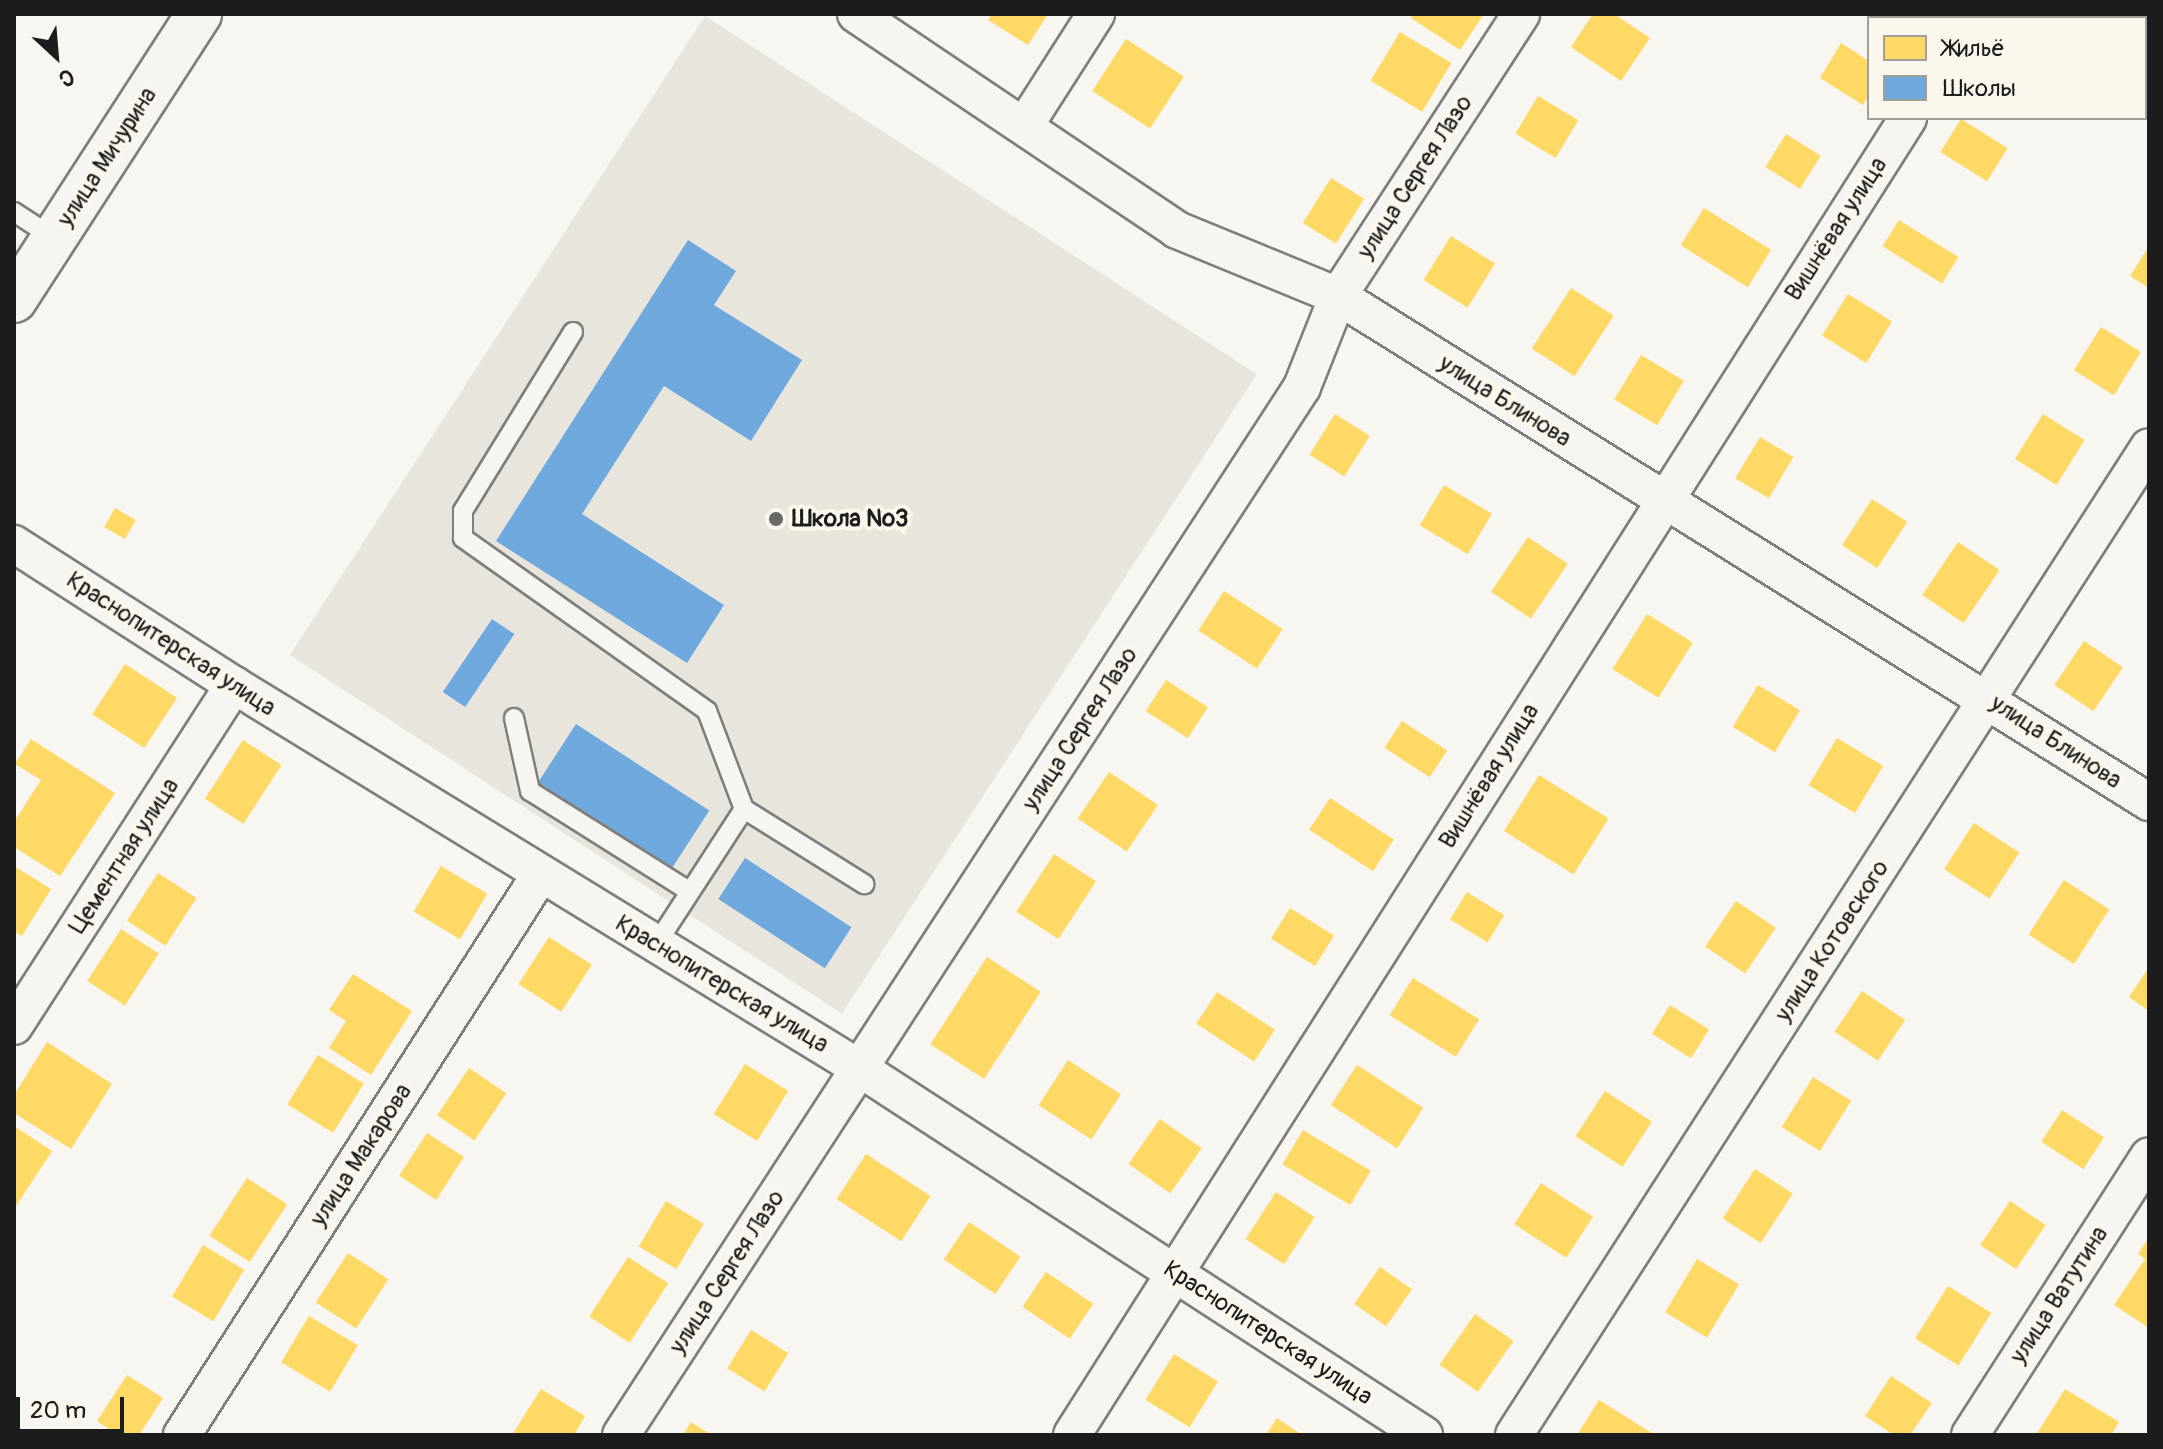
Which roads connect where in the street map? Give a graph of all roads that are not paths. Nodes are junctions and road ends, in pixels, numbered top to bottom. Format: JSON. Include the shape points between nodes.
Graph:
{"nodes":[{"id":1,"x":199,"y":14,"type":"edge"},
{"id":2,"x":856,"y":14,"type":"edge"},
{"id":3,"x":1096,"y":14,"type":"edge"},
{"id":4,"x":1521,"y":14,"type":"edge"},
{"id":5,"x":1907,"y":120,"type":"edge"},
{"id":6,"x":1025,"y":125,"type":"junction"},
{"id":7,"x":14,"y":212,"type":"edge"},
{"id":8,"x":54,"y":238,"type":"junction"},
{"id":9,"x":1338,"y":296,"type":"junction"},
{"id":10,"x":14,"y":300,"type":"edge"},
{"id":11,"x":573,"y":332,"type":"dead end"},
{"id":12,"x":2149,"y":447,"type":"edge"},
{"id":13,"x":1663,"y":501,"type":"junction"},
{"id":14,"x":14,"y":544,"type":"edge"},
{"id":15,"x":234,"y":685,"type":"junction"},
{"id":16,"x":1988,"y":698,"type":"junction"},
{"id":17,"x":514,"y":718,"type":"dead end"},
{"id":18,"x":2149,"y":802,"type":"edge"},
{"id":19,"x":744,"y":809,"type":"junction"},
{"id":20,"x":540,"y":875,"type":"junction"},
{"id":21,"x":864,"y":884,"type":"dead end"},
{"id":22,"x":689,"y":891,"type":"junction"},
{"id":23,"x":657,"y":943,"type":"junction"},
{"id":24,"x":14,"y":1026,"type":"edge"},
{"id":25,"x":859,"y":1068,"type":"junction"},
{"id":26,"x":2149,"y":1156,"type":"edge"},
{"id":27,"x":1176,"y":1273,"type":"junction"},
{"id":28,"x":182,"y":1435,"type":"edge"},
{"id":29,"x":621,"y":1435,"type":"edge"},
{"id":30,"x":1072,"y":1435,"type":"edge"},
{"id":31,"x":1424,"y":1435,"type":"edge"},
{"id":32,"x":1514,"y":1435,"type":"edge"},
{"id":33,"x":1970,"y":1435,"type":"edge"}],
"edges":[{"from":1,"to":8,"type":"street","name":"улица Мичурина"},
{"from":2,"to":6,"type":"street","name":"улица Блинова"},
{"from":3,"to":6,"type":"street"},
{"from":4,"to":9,"type":"street","name":"улица Сергея Лазо"},
{"from":5,"to":13,"type":"street","name":"Вишнёвая улица"},
{"from":6,"to":9,"type":"street","name":"улица Блинова","via":[[1177,230]]},
{"from":7,"to":8,"type":"lane"},
{"from":8,"to":10,"type":"street","name":"улица Мичурина"},
{"from":9,"to":13,"type":"street","name":"улица Блинова"},
{"from":9,"to":25,"type":"street","name":"улица Сергея Лазо","via":[[1302,387]]},
{"from":11,"to":19,"type":"lane","via":[[463,511],[463,538],[707,711]]},
{"from":12,"to":16,"type":"street","name":"улица Котовского"},
{"from":13,"to":16,"type":"street","name":"улица Блинова"},
{"from":13,"to":27,"type":"street","name":"Вишнёвая улица"},
{"from":14,"to":15,"type":"street","name":"Краснопитерская улица"},
{"from":15,"to":20,"type":"street","name":"Краснопитерская улица"},
{"from":15,"to":24,"type":"street","name":"Цементная улица"},
{"from":16,"to":18,"type":"street","name":"улица Блинова"},
{"from":16,"to":32,"type":"street","name":"улица Котовского"},
{"from":17,"to":22,"type":"lane","via":[[530,791]]},
{"from":19,"to":21,"type":"lane"},
{"from":19,"to":22,"type":"lane"},
{"from":20,"to":23,"type":"street","name":"Краснопитерская улица"},
{"from":20,"to":28,"type":"street","name":"улица Макарова"},
{"from":22,"to":23,"type":"lane"},
{"from":23,"to":25,"type":"street","name":"Краснопитерская улица"},
{"from":25,"to":27,"type":"street","name":"Краснопитерская улица"},
{"from":25,"to":29,"type":"street","name":"улица Сергея Лазо"},
{"from":26,"to":33,"type":"street","name":"улица Ватутина"},
{"from":27,"to":30,"type":"street","name":"Вишнёвая улица"},
{"from":27,"to":31,"type":"street","name":"Краснопитерская улица"}]}
